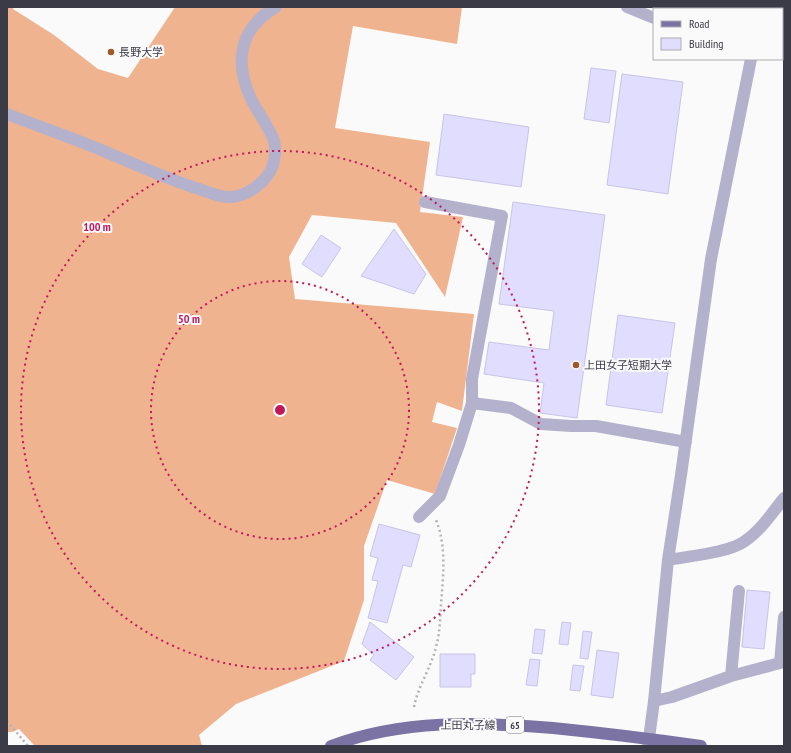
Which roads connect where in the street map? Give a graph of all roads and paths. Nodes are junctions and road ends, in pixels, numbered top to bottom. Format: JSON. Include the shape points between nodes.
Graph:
{"nodes":[{"id":1,"x":276,"y":7,"type":"edge"},
{"id":2,"x":628,"y":7,"type":"edge"},
{"id":3,"x":653,"y":18,"type":"edge"},
{"id":4,"x":747,"y":61,"type":"edge"},
{"id":5,"x":7,"y":114,"type":"edge"},
{"id":6,"x":425,"y":202,"type":"dead end"},
{"id":7,"x":472,"y":403,"type":"junction"},
{"id":8,"x":686,"y":442,"type":"junction"},
{"id":9,"x":784,"y":498,"type":"edge"},
{"id":10,"x":429,"y":507,"type":"junction"},
{"id":11,"x":420,"y":517,"type":"dead end"},
{"id":12,"x":668,"y":560,"type":"junction"},
{"id":13,"x":739,"y":591,"type":"dead end"},
{"id":14,"x":784,"y":617,"type":"edge"},
{"id":15,"x":782,"y":662,"type":"edge"},
{"id":16,"x":731,"y":676,"type":"junction"},
{"id":17,"x":654,"y":701,"type":"junction"},
{"id":18,"x":414,"y":707,"type":"dead end"},
{"id":19,"x":7,"y":721,"type":"edge"},
{"id":20,"x":648,"y":742,"type":"edge"},
{"id":21,"x":28,"y":746,"type":"edge"},
{"id":22,"x":331,"y":746,"type":"edge"},
{"id":23,"x":702,"y":746,"type":"edge"}],
"edges":[{"from":1,"to":5,"type":"street","via":[[260,18],[252,28],[244,42],[241,55],[241,70],[251,100],[274,141],[273,163],[267,176],[248,192],[237,197],[219,196],[172,181],[105,151]]},
{"from":2,"to":3,"type":"street"},
{"from":4,"to":8,"type":"street","via":[[711,259]]},
{"from":6,"to":7,"type":"street","via":[[502,216],[472,379]]},
{"from":7,"to":8,"type":"street","via":[[511,408],[541,424],[596,426]]},
{"from":7,"to":10,"type":"street","via":[[440,496]]},
{"from":8,"to":12,"type":"street"},
{"from":9,"to":12,"type":"street","via":[[746,542],[733,548]]},
{"from":10,"to":11,"type":"street"},
{"from":10,"to":18,"type":"path","via":[[440,531],[444,568],[440,632]]},
{"from":12,"to":17,"type":"street"},
{"from":13,"to":16,"type":"street"},
{"from":14,"to":15,"type":"street"},
{"from":15,"to":16,"type":"street"},
{"from":16,"to":17,"type":"street"},
{"from":17,"to":20,"type":"street"},
{"from":19,"to":21,"type":"path"},
{"from":20,"to":22,"type":"main road","name":"上田丸子線","number":"65","via":[[530,726],[446,724],[380,731]]},
{"from":20,"to":23,"type":"main road","name":"上田丸子線","number":"65"}]}
